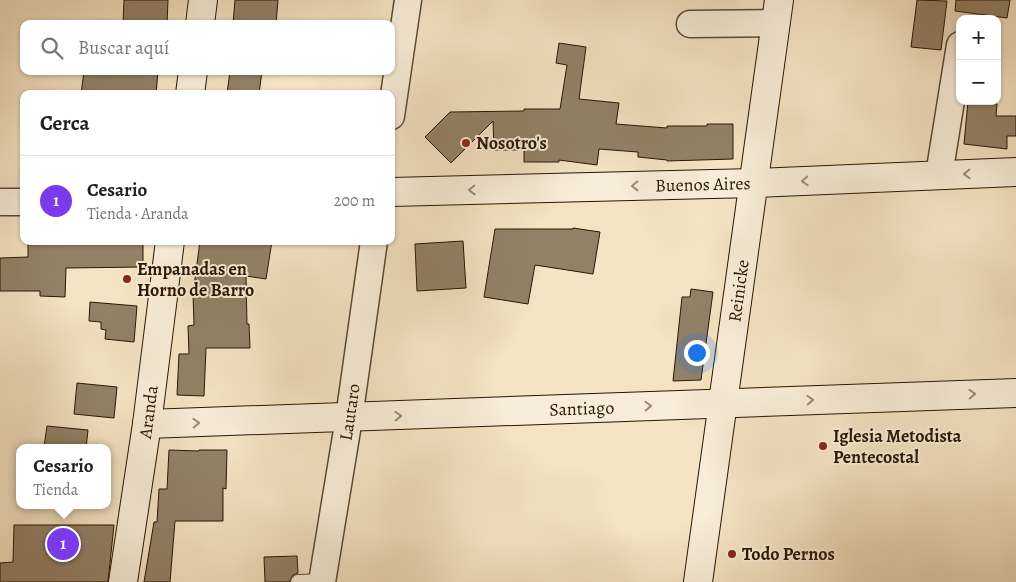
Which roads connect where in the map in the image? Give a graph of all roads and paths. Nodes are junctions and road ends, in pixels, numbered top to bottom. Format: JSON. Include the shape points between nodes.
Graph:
{"nodes":[{"id":1,"x":203,"y":0,"type":"edge"},
{"id":2,"x":408,"y":0,"type":"edge"},
{"id":3,"x":777,"y":12,"type":"edge"},
{"id":4,"x":200,"y":20,"type":"edge"},
{"id":5,"x":690,"y":24,"type":"dead end"},
{"id":6,"x":958,"y":60,"type":"edge"},
{"id":7,"x":192,"y":75,"type":"edge"},
{"id":8,"x":191,"y":90,"type":"edge"},
{"id":9,"x":395,"y":90,"type":"edge"},
{"id":10,"x":1016,"y":172,"type":"edge"},
{"id":11,"x":939,"y":175,"type":"junction"},
{"id":12,"x":754,"y":183,"type":"junction"},
{"id":13,"x":395,"y":192,"type":"edge"},
{"id":14,"x":0,"y":202,"type":"edge"},
{"id":15,"x":20,"y":202,"type":"edge"},
{"id":16,"x":169,"y":245,"type":"edge"},
{"id":17,"x":373,"y":245,"type":"edge"},
{"id":18,"x":1016,"y":393,"type":"edge"},
{"id":19,"x":723,"y":403,"type":"junction"},
{"id":20,"x":349,"y":418,"type":"junction"},
{"id":21,"x":147,"y":424,"type":"junction"},
{"id":22,"x":123,"y":582,"type":"edge"},
{"id":23,"x":314,"y":582,"type":"edge"},
{"id":24,"x":698,"y":582,"type":"edge"}],
"edges":[{"from":1,"to":4,"type":"street"},
{"from":2,"to":9,"type":"street"},
{"from":3,"to":5,"type":"street"},
{"from":3,"to":12,"type":"street","name":"Reinicke"},
{"from":6,"to":11,"type":"street"},
{"from":7,"to":8,"type":"street"},
{"from":10,"to":11,"type":"street","name":"Buenos Aires","one_way":true},
{"from":11,"to":12,"type":"street","name":"Buenos Aires","one_way":true},
{"from":12,"to":13,"type":"street","name":"Buenos Aires","one_way":true},
{"from":12,"to":19,"type":"street","name":"Reinicke"},
{"from":14,"to":15,"type":"street"},
{"from":16,"to":21,"type":"street","name":"Aranda"},
{"from":17,"to":20,"type":"street","name":"Lautaro"},
{"from":19,"to":18,"type":"street","name":"Santiago","one_way":true},
{"from":20,"to":19,"type":"street","name":"Santiago","one_way":true},
{"from":19,"to":24,"type":"street","name":"Reinicke"},
{"from":21,"to":20,"type":"street","name":"Santiago","one_way":true},
{"from":20,"to":23,"type":"street","name":"Lautaro"},
{"from":21,"to":22,"type":"street","name":"Aranda"}]}
